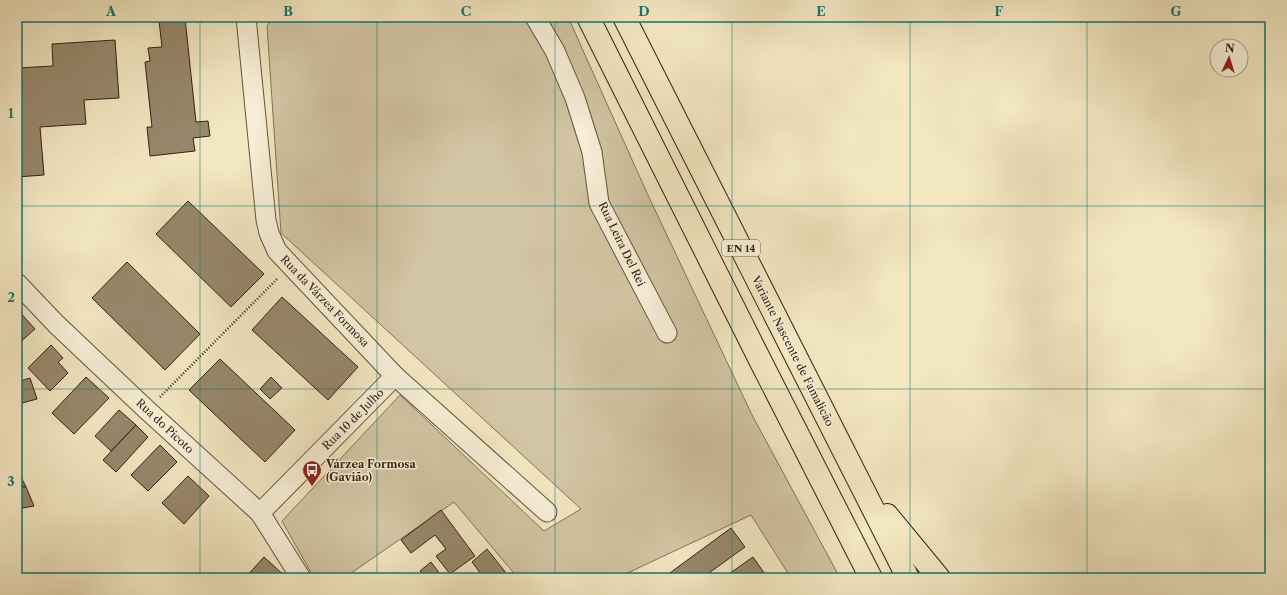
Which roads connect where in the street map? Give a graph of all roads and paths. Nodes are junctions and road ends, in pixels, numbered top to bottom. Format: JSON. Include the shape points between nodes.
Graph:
{"nodes":[{"id":1,"x":246,"y":17,"type":"edge"},
{"id":2,"x":535,"y":17,"type":"edge"},
{"id":3,"x":588,"y":17,"type":"edge"},
{"id":4,"x":624,"y":17,"type":"edge"},
{"id":5,"x":290,"y":266,"type":"junction"},
{"id":6,"x":17,"y":283,"type":"edge"},
{"id":7,"x":667,"y":334,"type":"dead end"},
{"id":8,"x":395,"y":376,"type":"junction"},
{"id":9,"x":147,"y":410,"type":"junction"},
{"id":10,"x":858,"y":480,"type":"junction"},
{"id":11,"x":547,"y":512,"type":"dead end"},
{"id":12,"x":260,"y":513,"type":"junction"},
{"id":13,"x":301,"y":578,"type":"edge"},
{"id":14,"x":871,"y":578,"type":"edge"},
{"id":15,"x":908,"y":578,"type":"edge"},
{"id":16,"x":939,"y":578,"type":"edge"}],
"edges":[{"from":1,"to":5,"type":"street","name":"Rua da Várzea Formosa","via":[[266,220],[277,251]]},
{"from":2,"to":7,"type":"street","name":"Rua Leira Del Rei","via":[[555,50],[575,98],[592,152],[600,203]]},
{"from":3,"to":14,"type":"highway","number":"EN 14"},
{"from":4,"to":10,"type":"highway","name":"Variante Nascente de Famalicão","number":"EN 14"},
{"from":5,"to":8,"type":"street","name":"Rua da Várzea Formosa"},
{"from":5,"to":9,"type":"path"},
{"from":6,"to":9,"type":"street","name":"Rua do Picoto","via":[[56,324]]},
{"from":8,"to":11,"type":"street","name":"Rua da Várzea Formosa"},
{"from":8,"to":12,"type":"street","name":"Rua 10 de Julho"},
{"from":9,"to":12,"type":"street","name":"Rua do Picoto"},
{"from":10,"to":15,"type":"highway","name":"Variante Nascente de Famalicão","number":"EN 14"},
{"from":10,"to":16,"type":"highway"},
{"from":12,"to":13,"type":"street","name":"Rua do Picoto"}]}
